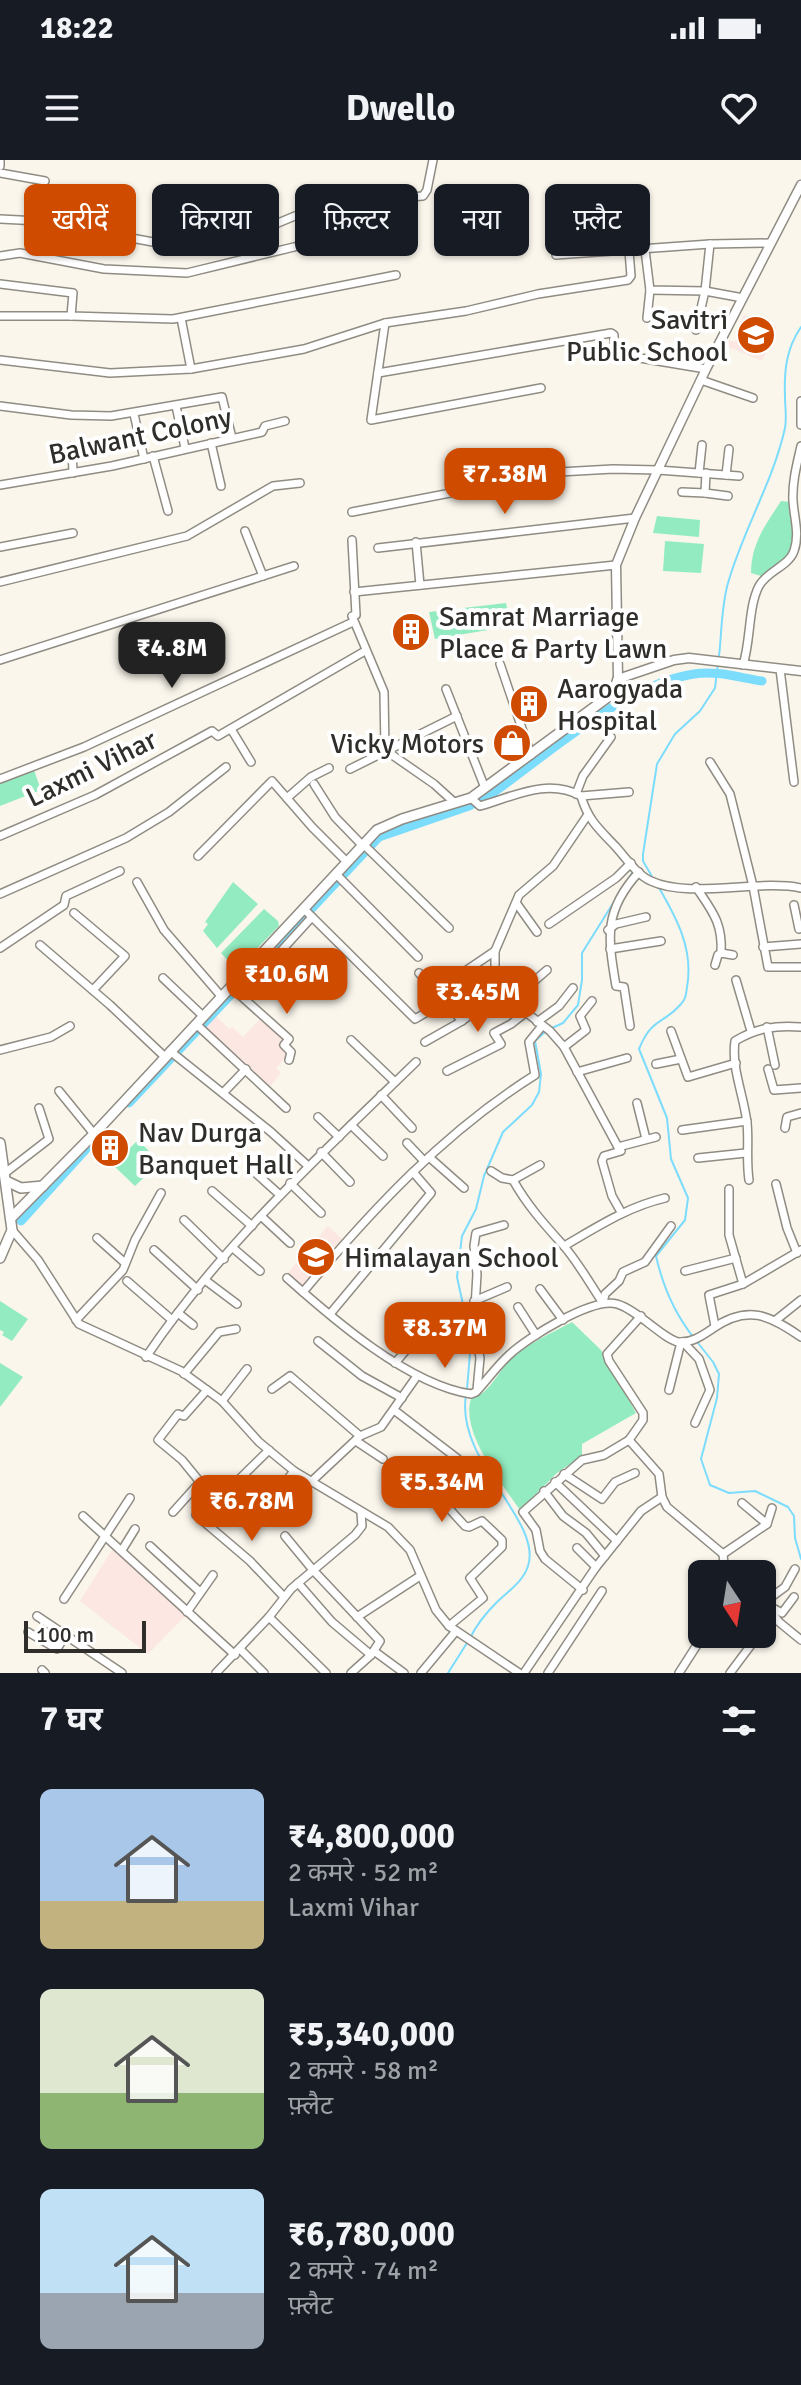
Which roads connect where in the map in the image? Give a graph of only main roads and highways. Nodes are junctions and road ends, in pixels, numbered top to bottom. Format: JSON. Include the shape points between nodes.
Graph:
{"nodes":[{"id":1,"x":618,"y":679,"type":"road end"},
{"id":2,"x":0,"y":1143,"type":"edge"},
{"id":3,"x":1,"y":1158,"type":"edge"},
{"id":4,"x":6,"y":1177,"type":"junction"},
{"id":5,"x":43,"y":1186,"type":"junction"},
{"id":6,"x":12,"y":1217,"type":"junction"},
{"id":7,"x":0,"y":1258,"type":"edge"}],
"edges":[{"from":1,"to":5,"type":"main road","via":[[608,697],[474,801],[383,826],[308,913],[221,996],[199,1027]]},
{"from":2,"to":3,"type":"main road"},
{"from":3,"to":4,"type":"main road"},
{"from":4,"to":5,"type":"main road","via":[[21,1188]]},
{"from":4,"to":6,"type":"main road"},
{"from":5,"to":6,"type":"main road"},
{"from":6,"to":7,"type":"main road"}]}
